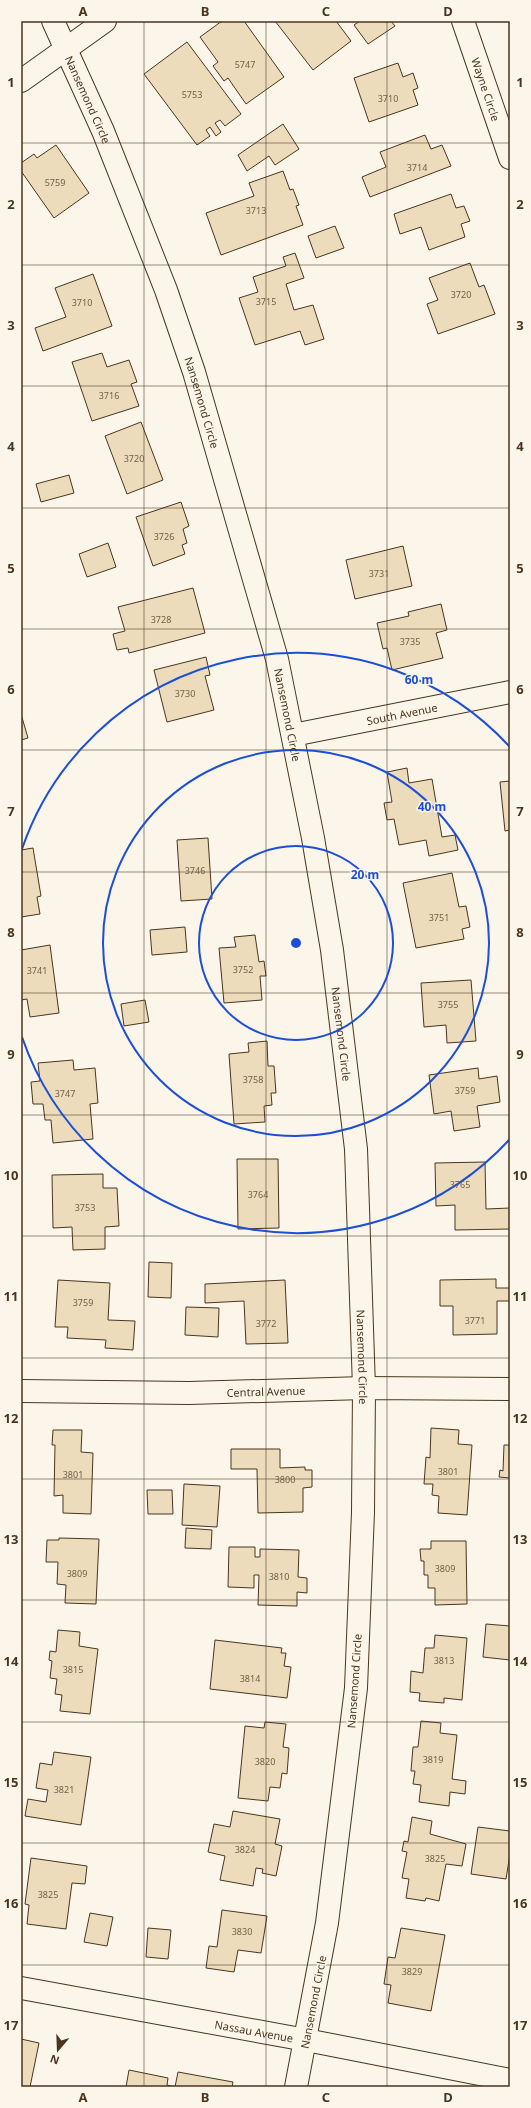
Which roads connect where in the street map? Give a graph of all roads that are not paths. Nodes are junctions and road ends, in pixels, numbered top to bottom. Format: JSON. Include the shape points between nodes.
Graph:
{"nodes":[{"id":1,"x":53,"y":21,"type":"edge"},
{"id":2,"x":105,"y":21,"type":"edge"},
{"id":3,"x":463,"y":21,"type":"edge"},
{"id":4,"x":66,"y":49,"type":"junction"},
{"id":5,"x":21,"y":81,"type":"edge"},
{"id":6,"x":510,"y":158,"type":"edge"},
{"id":7,"x":510,"y":692,"type":"edge"},
{"id":8,"x":294,"y":735,"type":"junction"},
{"id":9,"x":364,"y":1388,"type":"junction"},
{"id":10,"x":510,"y":1389,"type":"edge"},
{"id":11,"x":21,"y":1391,"type":"edge"},
{"id":12,"x":21,"y":1988,"type":"edge"},
{"id":13,"x":306,"y":2040,"type":"junction"},
{"id":14,"x":510,"y":2080,"type":"edge"},
{"id":15,"x":296,"y":2087,"type":"edge"}],
"edges":[{"from":1,"to":4,"type":"street","name":"Nansemond Circle"},
{"from":2,"to":4,"type":"street"},
{"from":3,"to":6,"type":"street","name":"Wayne Circle"},
{"from":4,"to":5,"type":"street"},
{"from":4,"to":8,"type":"street","name":"Nansemond Circle","via":[[109,145],[166,290],[194,372],[277,658]]},
{"from":7,"to":8,"type":"street","name":"South Avenue"},
{"from":8,"to":9,"type":"street","name":"Nansemond Circle","via":[[332,950],[356,1149]]},
{"from":9,"to":10,"type":"street","name":"Central Avenue"},
{"from":9,"to":11,"type":"street","name":"Central Avenue","via":[[189,1393]]},
{"from":9,"to":13,"type":"street","name":"Nansemond Circle","via":[[363,1512],[356,1688],[327,1923]]},
{"from":12,"to":13,"type":"street","name":"Nassau Avenue"},
{"from":13,"to":14,"type":"street","name":"Nassau Avenue"},
{"from":13,"to":15,"type":"street","name":"Nansemond Circle"}]}
